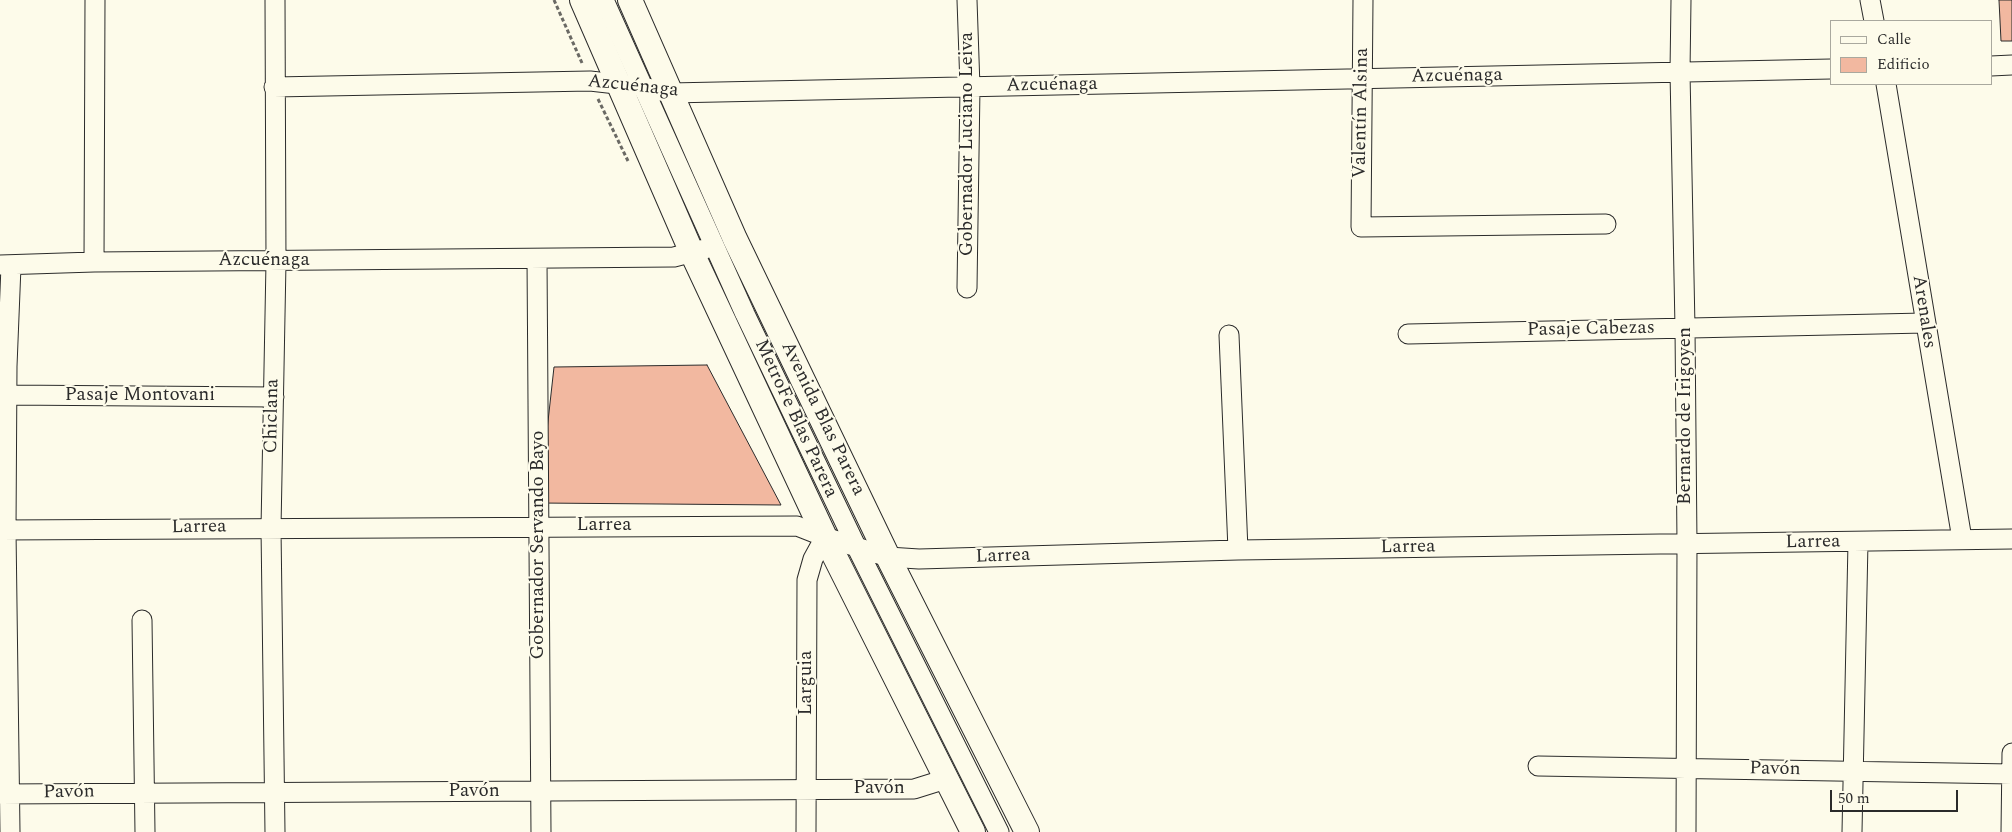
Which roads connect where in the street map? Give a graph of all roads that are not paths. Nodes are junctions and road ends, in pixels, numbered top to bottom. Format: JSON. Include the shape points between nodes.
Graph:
{"nodes":[{"id":1,"x":95,"y":0,"type":"edge"},
{"id":2,"x":275,"y":0,"type":"edge"},
{"id":3,"x":582,"y":0,"type":"edge"},
{"id":4,"x":604,"y":0,"type":"edge"},
{"id":5,"x":630,"y":0,"type":"edge"},
{"id":6,"x":967,"y":0,"type":"edge"},
{"id":7,"x":1363,"y":0,"type":"edge"},
{"id":8,"x":1681,"y":0,"type":"edge"},
{"id":9,"x":1870,"y":0,"type":"edge"},
{"id":10,"x":1874,"y":20,"type":"edge"},
{"id":11,"x":2012,"y":65,"type":"edge"},
{"id":12,"x":1992,"y":66,"type":"edge"},
{"id":13,"x":1830,"y":69,"type":"edge"},
{"id":14,"x":1680,"y":72,"type":"junction"},
{"id":15,"x":1364,"y":79,"type":"junction"},
{"id":16,"x":618,"y":85,"type":"junction"},
{"id":17,"x":1886,"y":85,"type":"edge"},
{"id":18,"x":274,"y":87,"type":"junction"},
{"id":19,"x":643,"y":87,"type":"junction"},
{"id":20,"x":970,"y":88,"type":"junction"},
{"id":21,"x":670,"y":93,"type":"junction"},
{"id":22,"x":1606,"y":224,"type":"dead end"},
{"id":23,"x":725,"y":242,"type":"junction"},
{"id":24,"x":692,"y":253,"type":"junction"},
{"id":25,"x":537,"y":259,"type":"junction"},
{"id":26,"x":94,"y":262,"type":"junction"},
{"id":27,"x":276,"y":262,"type":"junction"},
{"id":28,"x":5,"y":265,"type":"edge"},
{"id":29,"x":967,"y":288,"type":"dead end"},
{"id":30,"x":1925,"y":323,"type":"junction"},
{"id":31,"x":1685,"y":328,"type":"junction"},
{"id":32,"x":1408,"y":334,"type":"dead end"},
{"id":33,"x":1229,"y":335,"type":"dead end"},
{"id":34,"x":3,"y":366,"type":"edge"},
{"id":35,"x":7,"y":395,"type":"junction"},
{"id":36,"x":274,"y":397,"type":"junction"},
{"id":37,"x":539,"y":526,"type":"junction"},
{"id":38,"x":271,"y":528,"type":"junction"},
{"id":39,"x":3,"y":530,"type":"edge"},
{"id":40,"x":825,"y":537,"type":"junction"},
{"id":41,"x":2012,"y":539,"type":"edge"},
{"id":42,"x":1962,"y":540,"type":"junction"},
{"id":43,"x":1858,"y":542,"type":"junction"},
{"id":44,"x":1686,"y":544,"type":"junction"},
{"id":45,"x":856,"y":546,"type":"junction"},
{"id":46,"x":1238,"y":550,"type":"junction"},
{"id":47,"x":888,"y":557,"type":"junction"},
{"id":48,"x":142,"y":620,"type":"dead end"},
{"id":49,"x":2012,"y":753,"type":"edge"},
{"id":50,"x":1538,"y":766,"type":"dead end"},
{"id":51,"x":1687,"y":768,"type":"junction"},
{"id":52,"x":1853,"y":771,"type":"junction"},
{"id":53,"x":2012,"y":774,"type":"edge"},
{"id":54,"x":946,"y":779,"type":"junction"},
{"id":55,"x":806,"y":788,"type":"junction"},
{"id":56,"x":275,"y":791,"type":"junction"},
{"id":57,"x":145,"y":792,"type":"junction"},
{"id":58,"x":540,"y":792,"type":"junction"},
{"id":59,"x":5,"y":794,"type":"edge"},
{"id":60,"x":10,"y":832,"type":"edge"},
{"id":61,"x":145,"y":832,"type":"edge"},
{"id":62,"x":275,"y":832,"type":"edge"},
{"id":63,"x":541,"y":832,"type":"edge"},
{"id":64,"x":806,"y":832,"type":"edge"},
{"id":65,"x":973,"y":832,"type":"edge"},
{"id":66,"x":999,"y":832,"type":"edge"},
{"id":67,"x":1027,"y":832,"type":"edge"},
{"id":68,"x":1686,"y":832,"type":"edge"},
{"id":69,"x":1852,"y":832,"type":"edge"},
{"id":70,"x":2011,"y":832,"type":"edge"}],
"edges":[{"from":1,"to":26,"type":"street"},
{"from":2,"to":18,"type":"street","name":"Chiclana"},
{"from":3,"to":16,"type":"main road"},
{"from":4,"to":19,"type":"street","name":"MetroFe Blas Parera"},
{"from":5,"to":21,"type":"main road","name":"Avenida Blas Parera"},
{"from":6,"to":20,"type":"street","name":"Gobernador Luciano Leiva"},
{"from":7,"to":15,"type":"street","name":"Valentín Alsina"},
{"from":8,"to":14,"type":"street","name":"Bernardo de Irigoyen"},
{"from":9,"to":10,"type":"street"},
{"from":11,"to":12,"type":"street"},
{"from":13,"to":14,"type":"street","name":"Azcuénaga"},
{"from":14,"to":15,"type":"street","name":"Azcuénaga"},
{"from":14,"to":31,"type":"street","name":"Bernardo de Irigoyen"},
{"from":15,"to":20,"type":"street","name":"Azcuénaga"},
{"from":15,"to":22,"type":"street","name":"Valentín Alsina","via":[[1361,226]]},
{"from":16,"to":18,"type":"street","name":"Azcuénaga","via":[[590,82]]},
{"from":16,"to":19,"type":"street","name":"Azcuénaga"},
{"from":16,"to":24,"type":"main road"},
{"from":17,"to":30,"type":"street","name":"Arenales"},
{"from":18,"to":27,"type":"street","name":"Chiclana"},
{"from":19,"to":21,"type":"street","name":"Azcuénaga"},
{"from":19,"to":23,"type":"street","name":"MetroFe Blas Parera"},
{"from":20,"to":21,"type":"street","name":"Azcuénaga"},
{"from":20,"to":29,"type":"street","name":"Gobernador Luciano Leiva"},
{"from":21,"to":23,"type":"main road","name":"Avenida Blas Parera"},
{"from":23,"to":24,"type":"street","name":"Azcuénaga"},
{"from":23,"to":45,"type":"street","name":"MetroFe Blas Parera"},
{"from":23,"to":47,"type":"main road","name":"Avenida Blas Parera"},
{"from":24,"to":25,"type":"street","name":"Azcuénaga","via":[[674,257]]},
{"from":24,"to":40,"type":"main road"},
{"from":25,"to":27,"type":"street","name":"Azcuénaga"},
{"from":25,"to":37,"type":"street","name":"Gobernador Servando Bayo"},
{"from":26,"to":27,"type":"street","name":"Azcuénaga"},
{"from":26,"to":28,"type":"street","name":"Azcuénaga"},
{"from":27,"to":36,"type":"street","name":"Chiclana"},
{"from":28,"to":34,"type":"street"},
{"from":30,"to":31,"type":"street","name":"Pasaje Cabezas"},
{"from":30,"to":42,"type":"street","name":"Arenales"},
{"from":31,"to":32,"type":"street","name":"Pasaje Cabezas"},
{"from":31,"to":44,"type":"street","name":"Bernardo de Irigoyen"},
{"from":33,"to":46,"type":"street"},
{"from":34,"to":35,"type":"street"},
{"from":35,"to":36,"type":"street","name":"Pasaje Montovani"},
{"from":35,"to":39,"type":"street"},
{"from":36,"to":38,"type":"street","name":"Chiclana"},
{"from":37,"to":38,"type":"street","name":"Larrea"},
{"from":37,"to":40,"type":"street","name":"Larrea","via":[[798,526]]},
{"from":37,"to":58,"type":"street","name":"Gobernador Servando Bayo"},
{"from":38,"to":39,"type":"street","name":"Larrea"},
{"from":38,"to":56,"type":"street","name":"Chiclana"},
{"from":39,"to":59,"type":"street"},
{"from":40,"to":45,"type":"street","name":"Larrea"},
{"from":40,"to":54,"type":"main road"},
{"from":40,"to":55,"type":"street","name":"Larguia","via":[[813,559],[807,580]]},
{"from":41,"to":42,"type":"street","name":"Larrea"},
{"from":42,"to":43,"type":"street","name":"Larrea"},
{"from":43,"to":44,"type":"street","name":"Larrea"},
{"from":43,"to":52,"type":"street"},
{"from":44,"to":46,"type":"street","name":"Larrea"},
{"from":44,"to":51,"type":"street","name":"Bernardo de Irigoyen"},
{"from":45,"to":47,"type":"street","name":"Larrea"},
{"from":45,"to":66,"type":"street","name":"MetroFe Blas Parera"},
{"from":46,"to":47,"type":"street","name":"Larrea","via":[[919,559]]},
{"from":47,"to":67,"type":"main road","name":"Avenida Blas Parera"},
{"from":48,"to":57,"type":"street"},
{"from":49,"to":53,"type":"street"},
{"from":50,"to":51,"type":"street","name":"Pavón"},
{"from":51,"to":52,"type":"street","name":"Pavón"},
{"from":51,"to":68,"type":"street","name":"Bernardo de Irigoyen"},
{"from":52,"to":53,"type":"street","name":"Pavón"},
{"from":52,"to":69,"type":"street"},
{"from":53,"to":70,"type":"street"},
{"from":54,"to":55,"type":"street","name":"Pavón","via":[[914,789]]},
{"from":54,"to":65,"type":"main road"},
{"from":55,"to":58,"type":"street","name":"Pavón"},
{"from":55,"to":64,"type":"street","name":"Larguia"},
{"from":56,"to":57,"type":"street","name":"Pavón"},
{"from":56,"to":58,"type":"street","name":"Pavón"},
{"from":56,"to":62,"type":"street","name":"Chiclana"},
{"from":57,"to":59,"type":"street","name":"Pavón"},
{"from":57,"to":61,"type":"street"},
{"from":58,"to":63,"type":"street","name":"Gobernador Servando Bayo"},
{"from":59,"to":60,"type":"street"}]}
